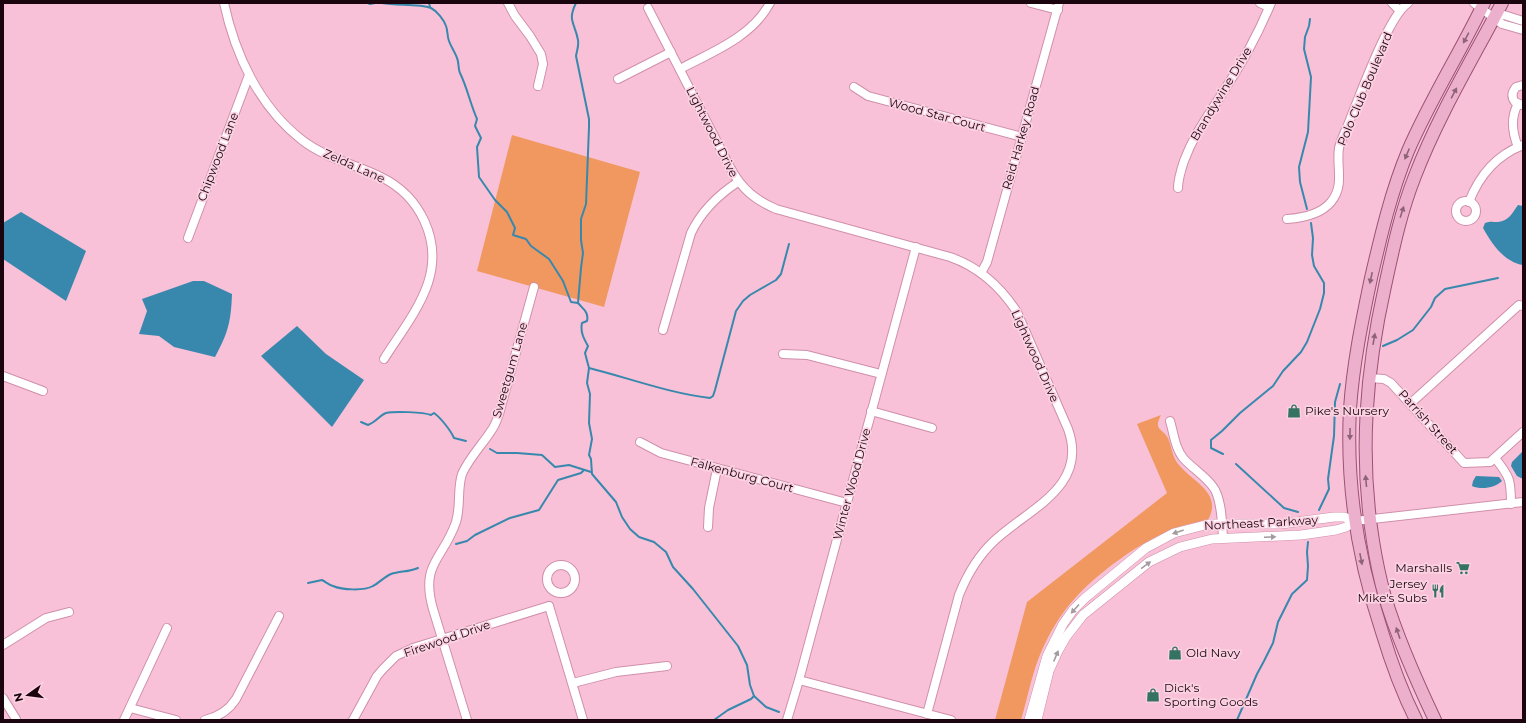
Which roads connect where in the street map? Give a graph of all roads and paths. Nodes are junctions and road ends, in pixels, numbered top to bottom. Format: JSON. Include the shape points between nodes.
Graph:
{"nodes":[{"id":1,"x":224,"y":3,"type":"edge"},
{"id":2,"x":508,"y":3,"type":"edge"},
{"id":3,"x":770,"y":3,"type":"edge"},
{"id":4,"x":1031,"y":3,"type":"edge"},
{"id":5,"x":1260,"y":3,"type":"edge"},
{"id":6,"x":1392,"y":3,"type":"edge"},
{"id":7,"x":1408,"y":3,"type":"edge"},
{"id":8,"x":1502,"y":3,"type":"edge"},
{"id":9,"x":1270,"y":5,"type":"edge"},
{"id":10,"x":1480,"y":5,"type":"edge"},
{"id":11,"x":1059,"y":6,"type":"edge"},
{"id":12,"x":648,"y":8,"type":"dead end"},
{"id":13,"x":1400,"y":11,"type":"junction"},
{"id":14,"x":1494,"y":17,"type":"junction"},
{"id":15,"x":1523,"y":21,"type":"edge"},
{"id":16,"x":1523,"y":30,"type":"edge"},
{"id":17,"x":671,"y":52,"type":"junction"},
{"id":18,"x":680,"y":69,"type":"junction"},
{"id":19,"x":249,"y":75,"type":"junction"},
{"id":20,"x":618,"y":78,"type":"dead end"},
{"id":21,"x":1523,"y":85,"type":"edge"},
{"id":22,"x":538,"y":86,"type":"dead end"},
{"id":23,"x":854,"y":87,"type":"dead end"},
{"id":24,"x":1520,"y":105,"type":"edge"},
{"id":25,"x":1022,"y":137,"type":"junction"},
{"id":26,"x":1521,"y":146,"type":"edge"},
{"id":27,"x":738,"y":182,"type":"junction"},
{"id":28,"x":1178,"y":188,"type":"dead end"},
{"id":29,"x":1469,"y":202,"type":"dead end"},
{"id":30,"x":1287,"y":219,"type":"dead end"},
{"id":31,"x":188,"y":238,"type":"dead end"},
{"id":32,"x":916,"y":247,"type":"junction"},
{"id":33,"x":981,"y":273,"type":"junction"},
{"id":34,"x":534,"y":287,"type":"dead end"},
{"id":35,"x":1523,"y":306,"type":"edge"},
{"id":36,"x":663,"y":330,"type":"dead end"},
{"id":37,"x":783,"y":354,"type":"dead end"},
{"id":38,"x":384,"y":358,"type":"dead end"},
{"id":39,"x":881,"y":374,"type":"junction"},
{"id":40,"x":3,"y":376,"type":"edge"},
{"id":41,"x":1369,"y":378,"type":"junction"},
{"id":42,"x":43,"y":391,"type":"dead end"},
{"id":43,"x":1411,"y":403,"type":"junction"},
{"id":44,"x":871,"y":411,"type":"junction"},
{"id":45,"x":1170,"y":421,"type":"dead end"},
{"id":46,"x":932,"y":428,"type":"dead end"},
{"id":47,"x":1523,"y":432,"type":"edge"},
{"id":48,"x":640,"y":442,"type":"dead end"},
{"id":49,"x":1495,"y":458,"type":"junction"},
{"id":50,"x":717,"y":469,"type":"junction"},
{"id":51,"x":1523,"y":502,"type":"edge"},
{"id":52,"x":846,"y":503,"type":"junction"},
{"id":53,"x":1511,"y":504,"type":"junction"},
{"id":54,"x":1370,"y":520,"type":"junction"},
{"id":55,"x":1355,"y":521,"type":"junction"},
{"id":56,"x":1222,"y":524,"type":"junction"},
{"id":57,"x":708,"y":527,"type":"dead end"},
{"id":58,"x":1223,"y":538,"type":"junction"},
{"id":59,"x":558,"y":593,"type":"dead end"},
{"id":60,"x":550,"y":606,"type":"junction"},
{"id":61,"x":69,"y":612,"type":"dead end"},
{"id":62,"x":279,"y":616,"type":"dead end"},
{"id":63,"x":167,"y":628,"type":"dead end"},
{"id":64,"x":1382,"y":632,"type":"junction"},
{"id":65,"x":442,"y":638,"type":"junction"},
{"id":66,"x":3,"y":645,"type":"edge"},
{"id":67,"x":667,"y":666,"type":"dead end"},
{"id":68,"x":799,"y":680,"type":"junction"},
{"id":69,"x":572,"y":683,"type":"junction"},
{"id":70,"x":3,"y":698,"type":"edge"},
{"id":71,"x":130,"y":708,"type":"junction"},
{"id":72,"x":927,"y":714,"type":"junction"},
{"id":73,"x":16,"y":718,"type":"dead end"},
{"id":74,"x":124,"y":720,"type":"edge"},
{"id":75,"x":176,"y":720,"type":"edge"},
{"id":76,"x":205,"y":720,"type":"edge"},
{"id":77,"x":353,"y":720,"type":"edge"},
{"id":78,"x":467,"y":720,"type":"edge"},
{"id":79,"x":583,"y":720,"type":"edge"},
{"id":80,"x":787,"y":720,"type":"edge"},
{"id":81,"x":951,"y":720,"type":"edge"},
{"id":82,"x":1029,"y":720,"type":"edge"},
{"id":83,"x":1036,"y":720,"type":"edge"},
{"id":84,"x":1416,"y":720,"type":"edge"},
{"id":85,"x":1429,"y":720,"type":"edge"},
{"id":86,"x":1435,"y":720,"type":"edge"}],
"edges":[{"from":1,"to":19,"type":"street","name":"Zelda Lane"},
{"from":2,"to":22,"type":"street","via":[[541,54],[543,64]]},
{"from":3,"to":18,"type":"street","via":[[758,21],[741,35]]},
{"from":4,"to":11,"type":"street"},
{"from":5,"to":9,"type":"street"},
{"from":6,"to":13,"type":"street"},
{"from":7,"to":13,"type":"street","name":"Polo Club Boulevard"},
{"from":8,"to":14,"type":"main road"},
{"from":9,"to":28,"type":"street","name":"Brandywine Drive","via":[[1245,56],[1196,133],[1180,173]]},
{"from":10,"to":14,"type":"street"},
{"from":10,"to":55,"type":"main road","one_way":true,"via":[[1417,131],[1384,219],[1357,348],[1350,409],[1350,470]]},
{"from":11,"to":25,"type":"street","name":"Reid Harkey Road"},
{"from":12,"to":17,"type":"street","name":"Lightwood Drive"},
{"from":13,"to":30,"type":"street","name":"Polo Club Boulevard","via":[[1372,65],[1339,148],[1340,180],[1331,202],[1313,214]]},
{"from":14,"to":15,"type":"street","via":[[1504,15]]},
{"from":14,"to":16,"type":"street","via":[[1502,24]]},
{"from":41,"to":14,"type":"main road","one_way":true,"via":[[1378,315],[1400,221],[1414,177],[1431,135]]},
{"from":17,"to":18,"type":"street","name":"Lightwood Drive"},
{"from":17,"to":20,"type":"street"},
{"from":18,"to":27,"type":"street","name":"Lightwood Drive"},
{"from":19,"to":31,"type":"street","name":"Chipwood Lane"},
{"from":19,"to":38,"type":"street","name":"Zelda Lane","via":[[262,97],[301,139],[330,156],[390,182],[410,198],[422,215],[431,242],[432,258],[428,283],[414,311]]},
{"from":21,"to":24,"type":"street","via":[[1516,87],[1512,93],[1513,100]]},
{"from":23,"to":25,"type":"street","name":"Wood Star Court","via":[[868,96]]},
{"from":24,"to":26,"type":"street","via":[[1513,115],[1512,126],[1515,138]]},
{"from":25,"to":33,"type":"street","name":"Reid Harkey Road","via":[[987,262]]},
{"from":26,"to":29,"type":"street","via":[[1488,168],[1475,187]]},
{"from":27,"to":32,"type":"street","name":"Lightwood Drive","via":[[754,197],[776,209]]},
{"from":27,"to":36,"type":"street","via":[[708,206],[695,225]]},
{"from":32,"to":33,"type":"street","name":"Lightwood Drive","via":[[959,260]]},
{"from":32,"to":39,"type":"street","name":"Winter Wood Drive"},
{"from":33,"to":72,"type":"street","name":"Lightwood Drive","via":[[1005,295],[1019,316],[1068,429],[1073,457],[1067,477],[1056,491],[994,541],[971,570],[959,595]]},
{"from":34,"to":65,"type":"street","name":"Sweetgum Lane","via":[[499,414],[492,431],[469,460],[462,474],[456,521],[430,573],[430,599]]},
{"from":35,"to":43,"type":"street","via":[[1519,305]]},
{"from":37,"to":39,"type":"street","via":[[807,355]]},
{"from":39,"to":44,"type":"street","name":"Winter Wood Drive"},
{"from":40,"to":42,"type":"street"},
{"from":41,"to":43,"type":"street","name":"Parrish Street","via":[[1391,382]]},
{"from":54,"to":41,"type":"main road","one_way":true,"via":[[1365,441]]},
{"from":43,"to":49,"type":"street","name":"Parrish Street","via":[[1464,462],[1490,462]]},
{"from":44,"to":46,"type":"street"},
{"from":44,"to":52,"type":"street","name":"Winter Wood Drive"},
{"from":45,"to":56,"type":"street","via":[[1180,453],[1216,491]]},
{"from":47,"to":49,"type":"street"},
{"from":48,"to":50,"type":"street","name":"Falkenburg Court","via":[[661,453]]},
{"from":49,"to":53,"type":"street","via":[[1508,474]]},
{"from":50,"to":52,"type":"street","name":"Falkenburg Court"},
{"from":50,"to":57,"type":"street"},
{"from":51,"to":53,"type":"street","name":"Northeast Parkway"},
{"from":52,"to":68,"type":"street","name":"Winter Wood Drive"},
{"from":53,"to":54,"type":"street","name":"Northeast Parkway"},
{"from":54,"to":55,"type":"street","name":"Northeast Parkway"},
{"from":86,"to":54,"type":"main road","one_way":true,"via":[[1413,674],[1385,596]]},
{"from":55,"to":56,"type":"street","name":"Northeast Parkway","via":[[1344,517],[1281,524]]},
{"from":58,"to":55,"type":"street","name":"Northeast Parkway","one_way":true,"via":[[1308,534],[1346,527]]},
{"from":55,"to":64,"type":"main road","one_way":true,"via":[[1364,574]]},
{"from":56,"to":58,"type":"street"},
{"from":56,"to":82,"type":"street","name":"Northeast Parkway","one_way":true,"via":[[1190,528],[1158,541],[1146,548],[1073,610],[1054,639],[1047,656]]},
{"from":83,"to":58,"type":"street","name":"Northeast Parkway","one_way":true,"via":[[1058,651],[1083,615],[1149,562],[1186,544]]},
{"from":59,"to":60,"type":"street"},
{"from":60,"to":65,"type":"street","name":"Firewood Drive"},
{"from":60,"to":69,"type":"street"},
{"from":61,"to":66,"type":"street","via":[[46,618]]},
{"from":62,"to":76,"type":"street","via":[[236,699],[221,714]]},
{"from":63,"to":71,"type":"street"},
{"from":64,"to":84,"type":"main road"},
{"from":64,"to":85,"type":"main road","via":[[1393,648]]},
{"from":65,"to":77,"type":"street","name":"Firewood Drive","via":[[413,648],[388,663]]},
{"from":65,"to":78,"type":"street","name":"Sweetgum Lane"},
{"from":67,"to":69,"type":"street","via":[[616,672]]},
{"from":68,"to":72,"type":"street"},
{"from":68,"to":80,"type":"street","name":"Winter Wood Drive"},
{"from":69,"to":79,"type":"street"},
{"from":70,"to":73,"type":"street"},
{"from":71,"to":74,"type":"street"},
{"from":71,"to":75,"type":"street"},
{"from":72,"to":81,"type":"street"}]}
